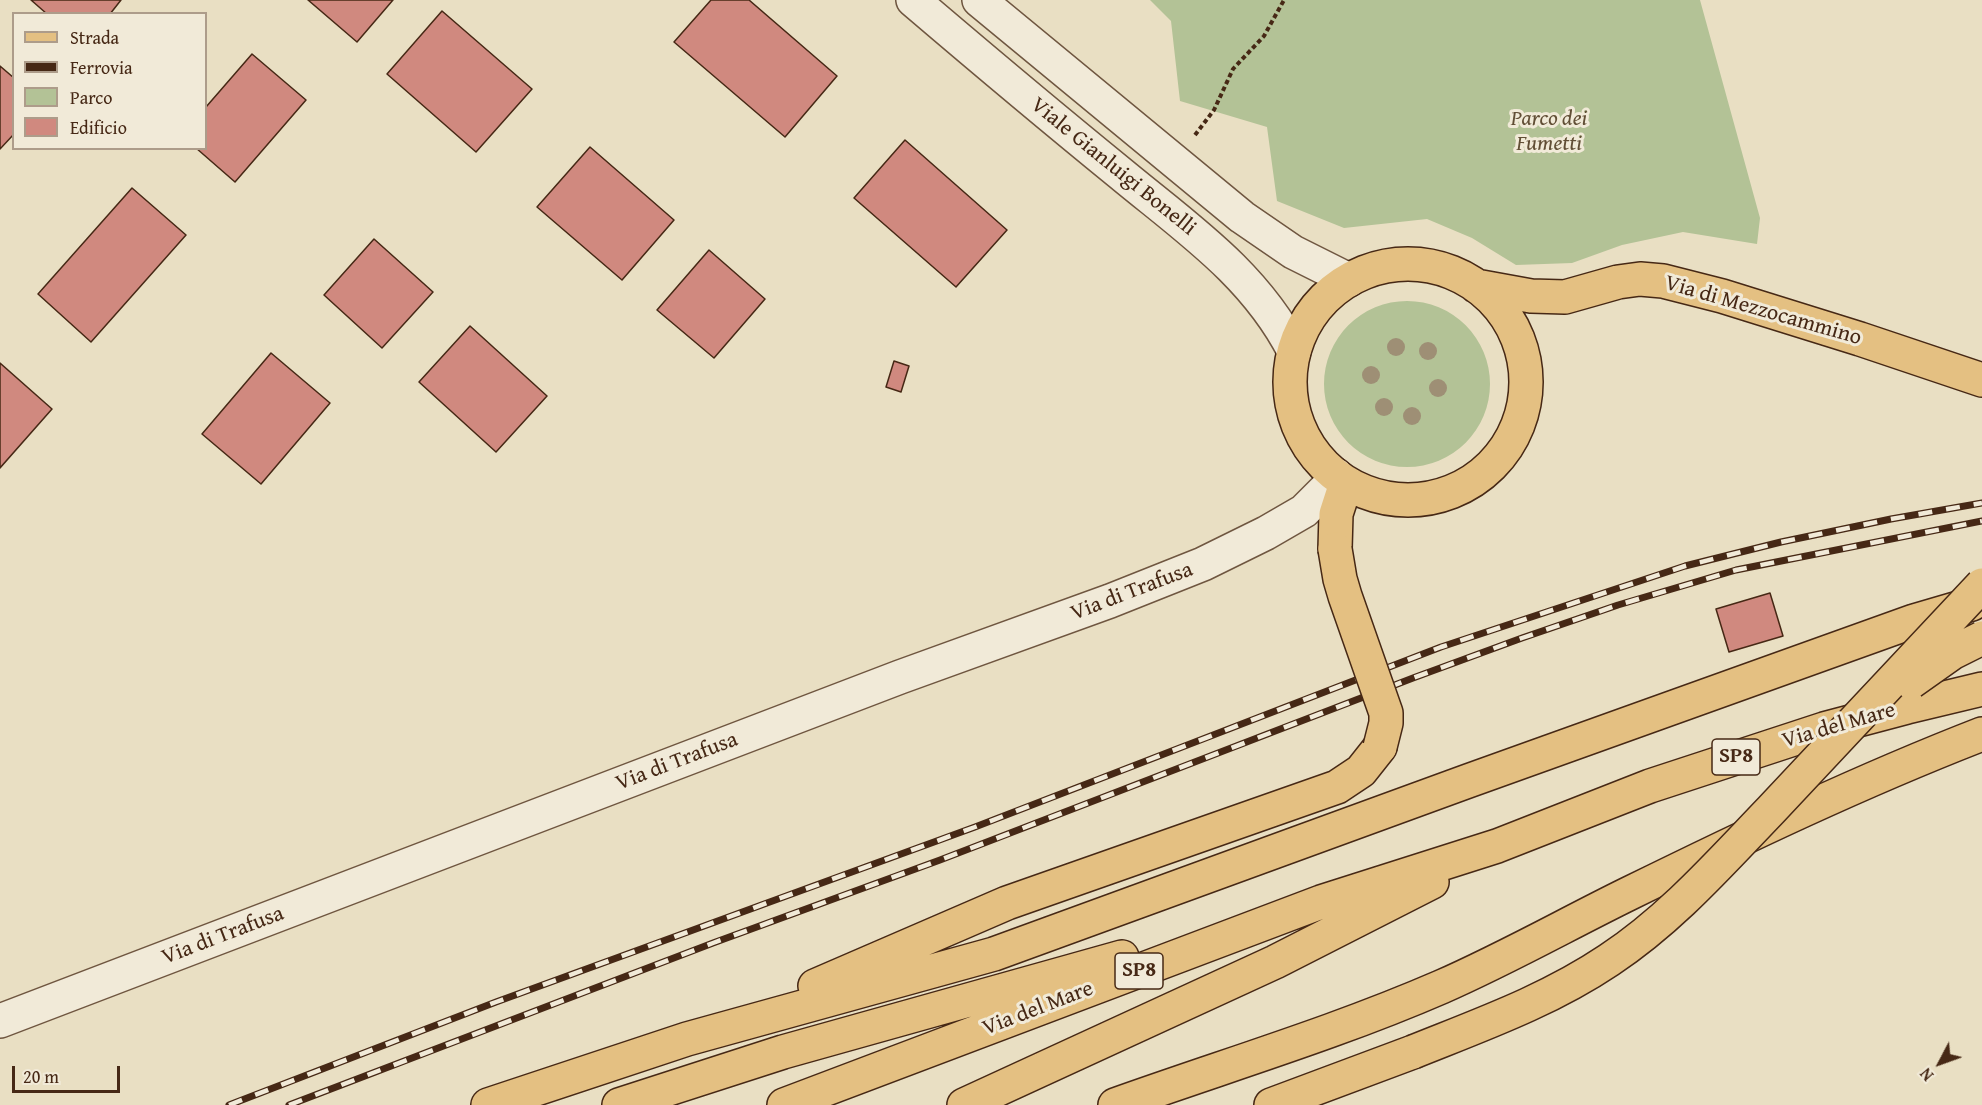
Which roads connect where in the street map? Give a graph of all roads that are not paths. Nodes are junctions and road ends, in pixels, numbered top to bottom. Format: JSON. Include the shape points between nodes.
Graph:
{"nodes":[{"id":1,"x":913,"y":0,"type":"edge"},
{"id":2,"x":979,"y":0,"type":"edge"},
{"id":3,"x":1349,"y":280,"type":"junction"},
{"id":4,"x":1476,"y":286,"type":"junction"},
{"id":5,"x":1294,"y":351,"type":"junction"},
{"id":6,"x":1979,"y":379,"type":"edge"},
{"id":7,"x":1341,"y":479,"type":"junction"},
{"id":8,"x":1982,"y":585,"type":"edge"},
{"id":9,"x":1982,"y":601,"type":"edge"},
{"id":10,"x":1982,"y":638,"type":"edge"},
{"id":11,"x":1982,"y":690,"type":"edge"},
{"id":12,"x":1982,"y":734,"type":"edge"},
{"id":13,"x":1843,"y":735,"type":"junction"},
{"id":14,"x":1497,"y":846,"type":"junction"},
{"id":15,"x":1321,"y":902,"type":"junction"},
{"id":16,"x":0,"y":1021,"type":"edge"},
{"id":17,"x":687,"y":1040,"type":"junction"},
{"id":18,"x":488,"y":1105,"type":"edge"},
{"id":19,"x":619,"y":1105,"type":"edge"},
{"id":20,"x":784,"y":1105,"type":"edge"},
{"id":21,"x":964,"y":1105,"type":"edge"},
{"id":22,"x":1117,"y":1105,"type":"edge"},
{"id":23,"x":1271,"y":1105,"type":"edge"}],
"edges":[{"from":1,"to":5,"type":"street","name":"Viale Gianluigi Bonelli","via":[[1210,247],[1258,295]]},
{"from":2,"to":3,"type":"street","name":"Viale Gianluigi Bonelli","via":[[1267,236]]},
{"from":3,"to":4,"type":"main road","via":[[1380,267],[1413,264],[1446,271]]},
{"from":3,"to":5,"type":"main road","via":[[1314,310]]},
{"from":4,"to":6,"type":"main road","name":"Via di Mezzocammino","via":[[1531,296],[1565,297],[1618,282],[1663,280]]},
{"from":4,"to":7,"type":"main road","via":[[1505,315],[1526,371],[1523,411],[1506,448],[1479,477],[1462,488],[1424,500],[1383,498]]},
{"from":5,"to":7,"type":"main road","via":[[1290,390],[1299,429],[1321,462]]},
{"from":7,"to":16,"type":"street","name":"Via di Trafusa","via":[[1304,511],[1203,564]]},
{"from":7,"to":17,"type":"main road","bridge":true,"via":[[1335,549],[1340,579],[1386,713],[1380,747],[1361,771],[1338,787],[1007,903]]},
{"from":8,"to":13,"type":"main road","bridge":true},
{"from":9,"to":17,"type":"main road","via":[[1914,621],[994,954]]},
{"from":10,"to":13,"type":"main road","bridge":true,"via":[[1922,673]]},
{"from":11,"to":14,"type":"main road","name":"Via del Mare","number":"SP8","via":[[1907,706],[1784,741],[1650,786]]},
{"from":12,"to":22,"type":"main road","via":[[1871,779],[1716,850],[1440,988]]},
{"from":13,"to":23,"type":"main road","bridge":true,"via":[[1681,904],[1608,961],[1524,1007]]},
{"from":14,"to":15,"type":"main road","name":"Via del Mare","number":"SP8"},
{"from":14,"to":21,"type":"main road","name":"Via del Mare","number":"SP8","via":[[1387,907],[1275,962]]},
{"from":15,"to":19,"type":"main road","via":[[783,1052]]},
{"from":15,"to":20,"type":"main road","name":"Via del Mare","number":"SP8"},
{"from":17,"to":18,"type":"main road"}]}
